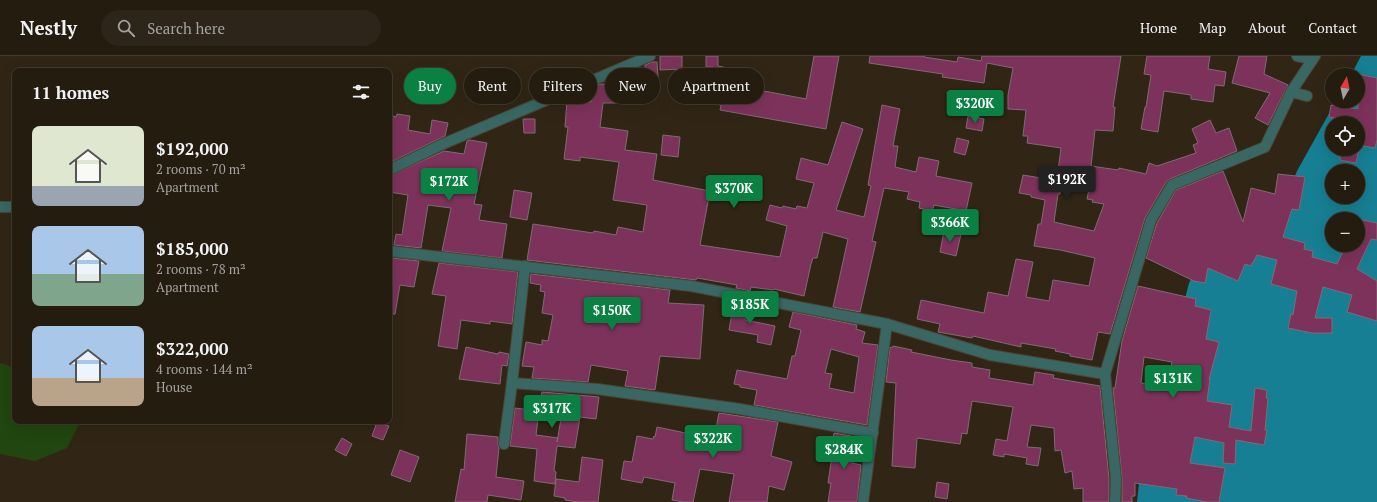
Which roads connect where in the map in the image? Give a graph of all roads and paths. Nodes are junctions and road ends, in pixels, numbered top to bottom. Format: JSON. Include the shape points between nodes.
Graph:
{"nodes":[{"id":1,"x":650,"y":56,"type":"edge"},
{"id":2,"x":1297,"y":56,"type":"edge"},
{"id":3,"x":1313,"y":58,"type":"edge"},
{"id":4,"x":1291,"y":92,"type":"junction"},
{"id":5,"x":1307,"y":96,"type":"dead end"},
{"id":6,"x":392,"y":169,"type":"edge"},
{"id":7,"x":0,"y":207,"type":"edge"},
{"id":8,"x":12,"y":207,"type":"edge"},
{"id":9,"x":392,"y":251,"type":"edge"},
{"id":10,"x":524,"y":266,"type":"junction"},
{"id":11,"x":887,"y":324,"type":"junction"},
{"id":12,"x":1105,"y":374,"type":"junction"},
{"id":13,"x":512,"y":383,"type":"junction"},
{"id":14,"x":872,"y":433,"type":"junction"},
{"id":15,"x":504,"y":444,"type":"dead end"},
{"id":16,"x":863,"y":502,"type":"edge"},
{"id":17,"x":1115,"y":502,"type":"edge"}],
"edges":[{"from":1,"to":6,"type":"street","via":[[443,144]]},
{"from":2,"to":3,"type":"street"},
{"from":3,"to":4,"type":"street"},
{"from":4,"to":5,"type":"street"},
{"from":4,"to":12,"type":"street","via":[[1265,147],[1172,185],[1151,220]]},
{"from":7,"to":8,"type":"street"},
{"from":9,"to":10,"type":"street"},
{"from":10,"to":11,"type":"street","via":[[691,286]]},
{"from":10,"to":13,"type":"street"},
{"from":11,"to":12,"type":"street","via":[[990,355]]},
{"from":11,"to":14,"type":"street"},
{"from":12,"to":17,"type":"street","via":[[1116,479]]},
{"from":13,"to":14,"type":"street","via":[[605,390],[740,409]]},
{"from":13,"to":15,"type":"street"},
{"from":14,"to":16,"type":"street"}]}
